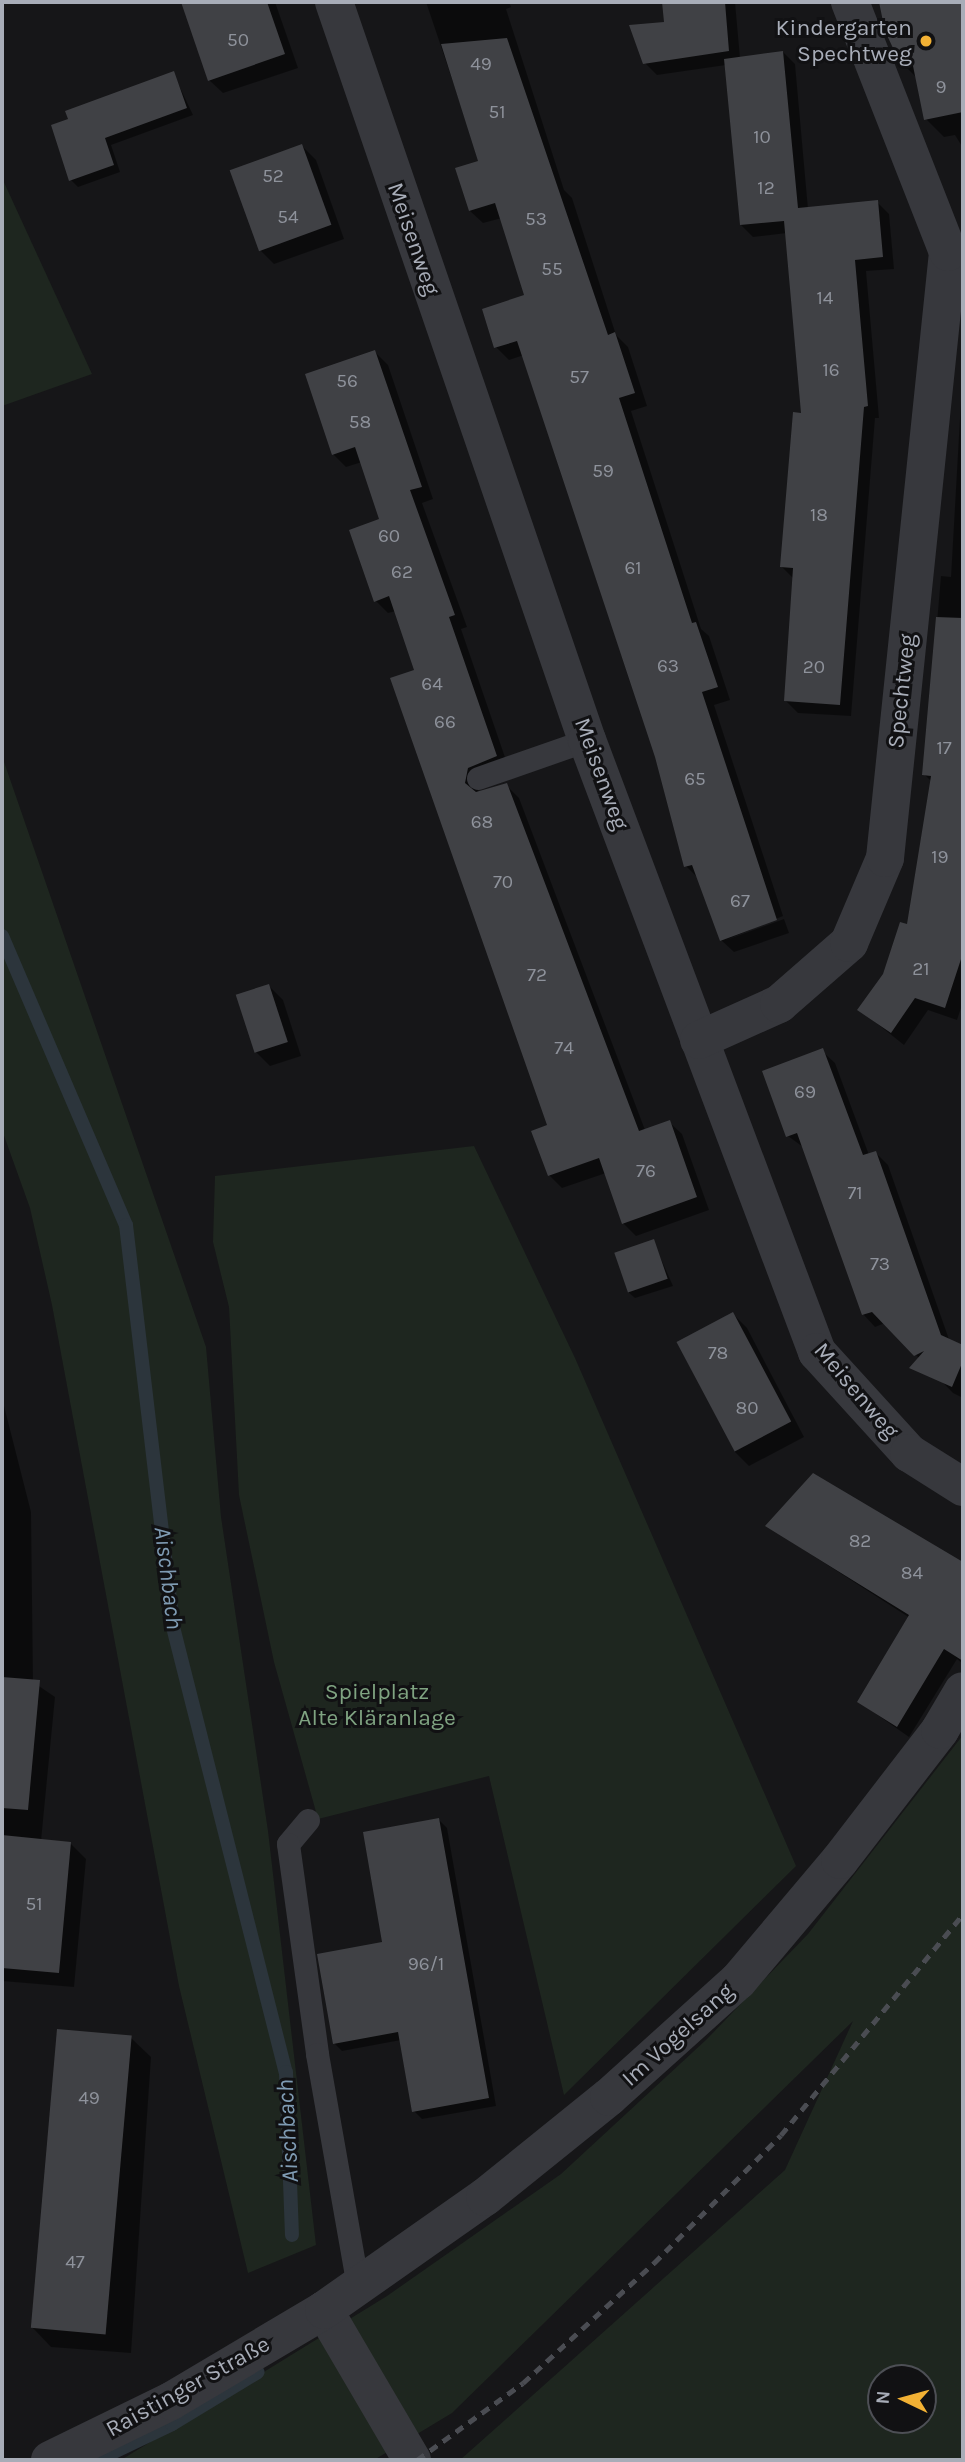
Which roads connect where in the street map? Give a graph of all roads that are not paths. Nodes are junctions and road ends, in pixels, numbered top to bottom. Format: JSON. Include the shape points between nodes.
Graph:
{"nodes":[{"id":1,"x":334,"y":2,"type":"edge"},
{"id":2,"x":850,"y":2,"type":"edge"},
{"id":3,"x":956,"y":248,"type":"edge"},
{"id":4,"x":587,"y":740,"type":"junction"},
{"id":5,"x":478,"y":778,"type":"dead end"},
{"id":6,"x":699,"y":1040,"type":"junction"},
{"id":7,"x":963,"y":1487,"type":"edge"},
{"id":8,"x":963,"y":1691,"type":"edge"},
{"id":9,"x":308,"y":1820,"type":"dead end"},
{"id":10,"x":358,"y":2286,"type":"junction"},
{"id":11,"x":324,"y":2310,"type":"junction"},
{"id":12,"x":50,"y":2460,"type":"edge"},
{"id":13,"x":412,"y":2460,"type":"edge"}],
"edges":[{"from":1,"to":4,"type":"street","name":"Meisenweg"},
{"from":2,"to":3,"type":"street","name":"Spechtweg"},
{"from":3,"to":6,"type":"street","name":"Spechtweg","via":[[885,858],[849,943],[779,1004]]},
{"from":4,"to":5,"type":"lane"},
{"from":4,"to":6,"type":"street","name":"Meisenweg"},
{"from":6,"to":7,"type":"street","name":"Meisenweg","via":[[817,1352],[909,1453]]},
{"from":8,"to":10,"type":"street","name":"Im Vogelsang","via":[[940,1730],[840,1860],[738,1981],[609,2097],[485,2197]]},
{"from":9,"to":10,"type":"lane","via":[[288,1844],[317,2054]]},
{"from":10,"to":11,"type":"street","name":"Im Vogelsang"},
{"from":11,"to":12,"type":"street","name":"Raistinger Straße","via":[[171,2401]]},
{"from":11,"to":13,"type":"street"}]}
